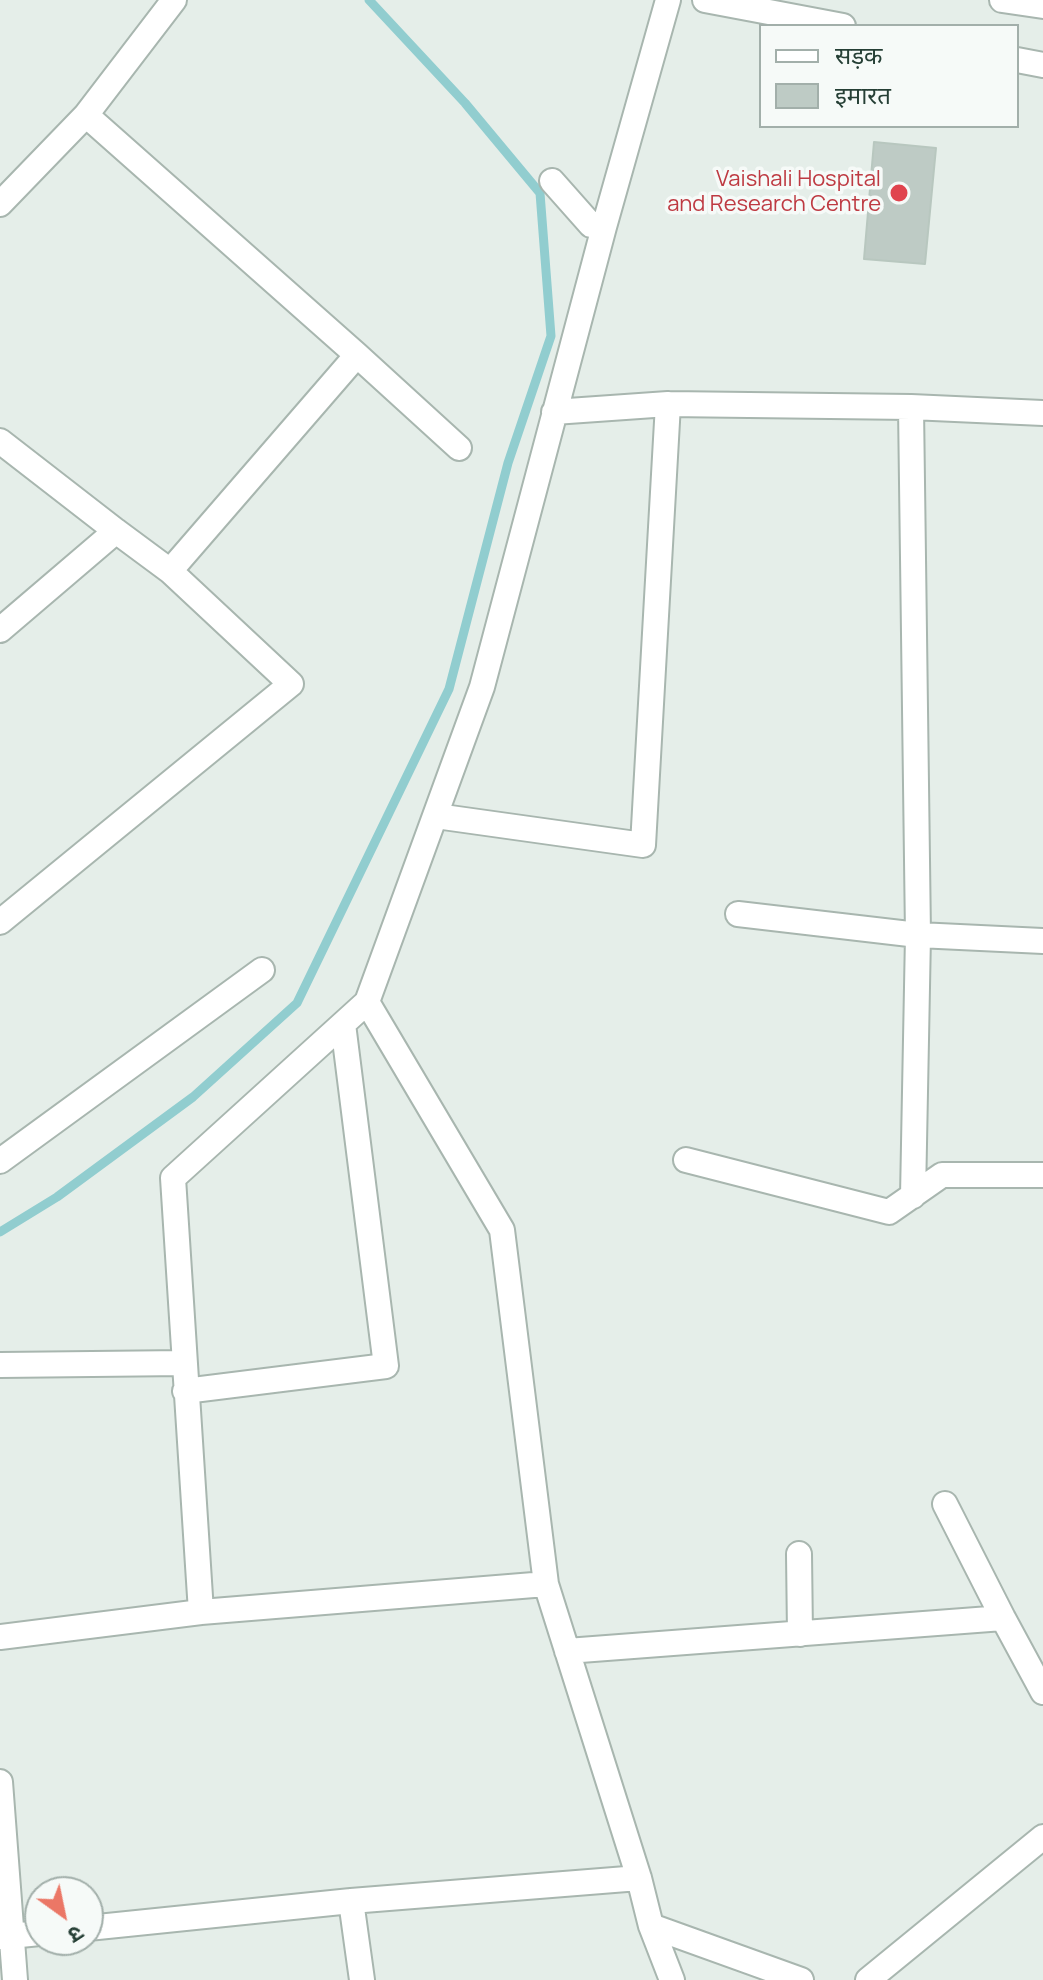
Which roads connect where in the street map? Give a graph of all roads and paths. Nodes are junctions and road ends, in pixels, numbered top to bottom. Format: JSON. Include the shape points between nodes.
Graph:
{"nodes":[{"id":1,"x":174,"y":0,"type":"edge"},
{"id":2,"x":668,"y":0,"type":"edge"},
{"id":3,"x":705,"y":0,"type":"edge"},
{"id":4,"x":1002,"y":0,"type":"edge"},
{"id":5,"x":1043,"y":6,"type":"edge"},
{"id":6,"x":832,"y":24,"type":"edge"},
{"id":7,"x":1019,"y":60,"type":"edge"},
{"id":8,"x":1043,"y":65,"type":"edge"},
{"id":9,"x":86,"y":115,"type":"junction"},
{"id":10,"x":552,"y":181,"type":"dead end"},
{"id":11,"x":0,"y":204,"type":"edge"},
{"id":12,"x":604,"y":227,"type":"junction"},
{"id":13,"x":357,"y":355,"type":"junction"},
{"id":14,"x":668,"y":404,"type":"junction"},
{"id":15,"x":911,"y":407,"type":"junction"},
{"id":16,"x":554,"y":412,"type":"junction"},
{"id":17,"x":1043,"y":413,"type":"edge"},
{"id":18,"x":0,"y":441,"type":"edge"},
{"id":19,"x":459,"y":448,"type":"dead end"},
{"id":20,"x":116,"y":531,"type":"junction"},
{"id":21,"x":170,"y":571,"type":"junction"},
{"id":22,"x":0,"y":630,"type":"edge"},
{"id":23,"x":436,"y":816,"type":"junction"},
{"id":24,"x":738,"y":914,"type":"dead end"},
{"id":25,"x":0,"y":922,"type":"edge"},
{"id":26,"x":918,"y":935,"type":"junction"},
{"id":27,"x":1043,"y":941,"type":"edge"},
{"id":28,"x":262,"y":970,"type":"dead end"},
{"id":29,"x":367,"y":1002,"type":"junction"},
{"id":30,"x":343,"y":1024,"type":"junction"},
{"id":31,"x":686,"y":1160,"type":"dead end"},
{"id":32,"x":0,"y":1161,"type":"edge"},
{"id":33,"x":1043,"y":1175,"type":"edge"},
{"id":34,"x":913,"y":1196,"type":"junction"},
{"id":35,"x":184,"y":1363,"type":"junction"},
{"id":36,"x":0,"y":1365,"type":"edge"},
{"id":37,"x":185,"y":1391,"type":"junction"},
{"id":38,"x":945,"y":1504,"type":"dead end"},
{"id":39,"x":799,"y":1554,"type":"dead end"},
{"id":40,"x":546,"y":1584,"type":"junction"},
{"id":41,"x":201,"y":1612,"type":"junction"},
{"id":42,"x":1003,"y":1618,"type":"junction"},
{"id":43,"x":800,"y":1634,"type":"junction"},
{"id":44,"x":0,"y":1637,"type":"edge"},
{"id":45,"x":567,"y":1651,"type":"junction"},
{"id":46,"x":1043,"y":1692,"type":"edge"},
{"id":47,"x":0,"y":1782,"type":"edge"},
{"id":48,"x":1043,"y":1837,"type":"edge"},
{"id":49,"x":639,"y":1878,"type":"junction"},
{"id":50,"x":351,"y":1901,"type":"junction"},
{"id":51,"x":104,"y":1926,"type":"edge"},
{"id":52,"x":651,"y":1926,"type":"junction"},
{"id":53,"x":5,"y":1937,"type":"edge"},
{"id":54,"x":776,"y":1975,"type":"edge"},
{"id":55,"x":15,"y":1980,"type":"edge"},
{"id":56,"x":362,"y":1980,"type":"edge"},
{"id":57,"x":672,"y":1980,"type":"edge"},
{"id":58,"x":801,"y":1980,"type":"edge"},
{"id":59,"x":868,"y":1980,"type":"edge"}],
"edges":[{"from":1,"to":9,"type":"street"},
{"from":2,"to":12,"type":"street"},
{"from":3,"to":6,"type":"street"},
{"from":4,"to":5,"type":"street"},
{"from":7,"to":8,"type":"street"},
{"from":9,"to":11,"type":"street"},
{"from":9,"to":13,"type":"street"},
{"from":10,"to":12,"type":"street","via":[[591,225]]},
{"from":12,"to":16,"type":"street"},
{"from":13,"to":19,"type":"street"},
{"from":13,"to":21,"type":"street"},
{"from":14,"to":15,"type":"street"},
{"from":14,"to":16,"type":"street"},
{"from":14,"to":23,"type":"street","via":[[643,845]]},
{"from":15,"to":17,"type":"street"},
{"from":15,"to":26,"type":"street"},
{"from":16,"to":23,"type":"street","via":[[482,687]]},
{"from":18,"to":20,"type":"street"},
{"from":20,"to":21,"type":"street"},
{"from":20,"to":22,"type":"street"},
{"from":21,"to":25,"type":"street","via":[[291,684]]},
{"from":23,"to":29,"type":"street"},
{"from":24,"to":26,"type":"street"},
{"from":26,"to":27,"type":"street"},
{"from":26,"to":34,"type":"street"},
{"from":28,"to":32,"type":"street"},
{"from":29,"to":30,"type":"street"},
{"from":29,"to":40,"type":"street","via":[[502,1230]]},
{"from":30,"to":35,"type":"street","via":[[173,1178]]},
{"from":30,"to":37,"type":"street","via":[[386,1366]]},
{"from":31,"to":34,"type":"street","via":[[889,1212]]},
{"from":33,"to":34,"type":"street","via":[[942,1175]]},
{"from":35,"to":36,"type":"street"},
{"from":35,"to":37,"type":"street"},
{"from":37,"to":41,"type":"street"},
{"from":38,"to":42,"type":"street"},
{"from":39,"to":43,"type":"street"},
{"from":40,"to":41,"type":"street"},
{"from":40,"to":45,"type":"street"},
{"from":41,"to":44,"type":"street"},
{"from":42,"to":43,"type":"street"},
{"from":42,"to":46,"type":"street"},
{"from":43,"to":45,"type":"street"},
{"from":45,"to":49,"type":"street"},
{"from":47,"to":53,"type":"street"},
{"from":48,"to":59,"type":"street"},
{"from":49,"to":50,"type":"street"},
{"from":49,"to":52,"type":"street"},
{"from":50,"to":51,"type":"street"},
{"from":50,"to":56,"type":"street"},
{"from":52,"to":54,"type":"street"},
{"from":52,"to":57,"type":"street"},
{"from":53,"to":55,"type":"street"},
{"from":54,"to":58,"type":"street"}]}
